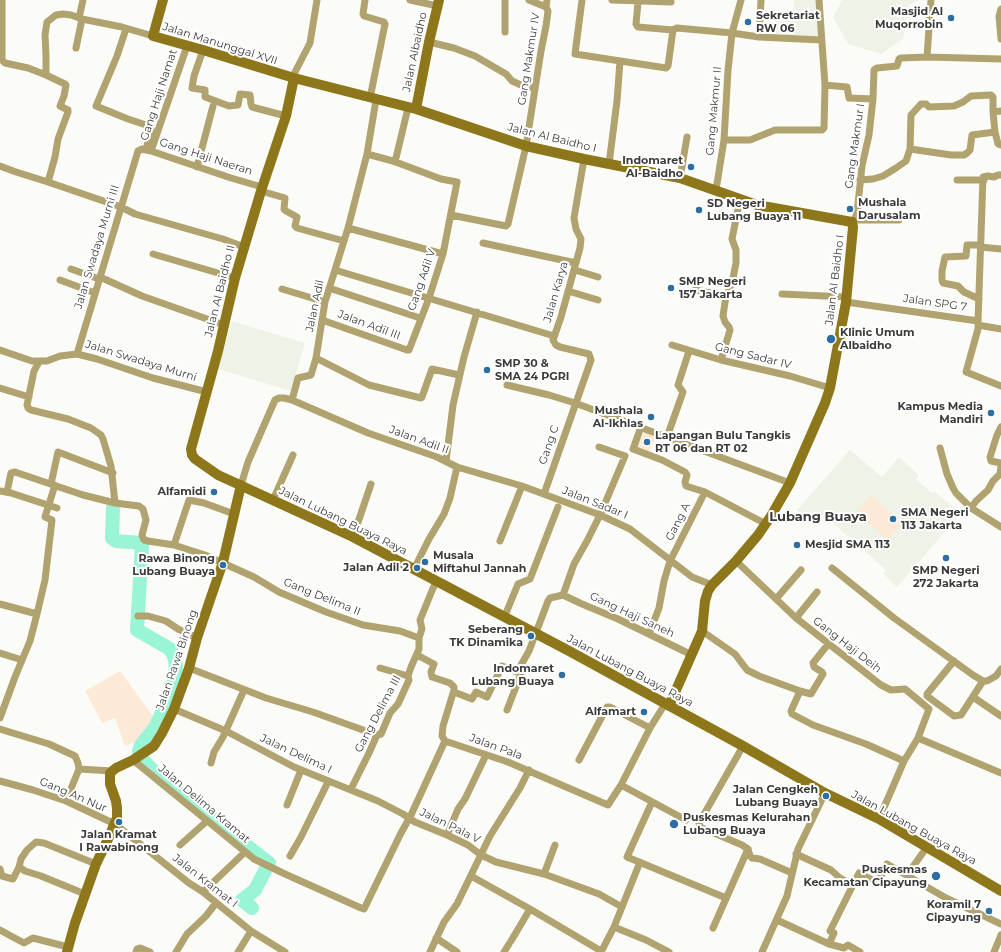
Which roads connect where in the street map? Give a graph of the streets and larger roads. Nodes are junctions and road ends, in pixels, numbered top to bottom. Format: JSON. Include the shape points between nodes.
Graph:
{"nodes":[{"id":1,"x":2,"y":0,"type":"edge"},
{"id":2,"x":83,"y":0,"type":"edge"},
{"id":3,"x":163,"y":0,"type":"edge"},
{"id":4,"x":317,"y":0,"type":"edge"},
{"id":5,"x":365,"y":0,"type":"edge"},
{"id":6,"x":410,"y":0,"type":"edge"},
{"id":7,"x":505,"y":0,"type":"edge"},
{"id":8,"x":529,"y":0,"type":"edge"},
{"id":9,"x":582,"y":0,"type":"edge"},
{"id":10,"x":612,"y":0,"type":"edge"},
{"id":11,"x":741,"y":0,"type":"edge"},
{"id":12,"x":761,"y":0,"type":"edge"},
{"id":13,"x":820,"y":0,"type":"edge"},
{"id":14,"x":932,"y":0,"type":"edge"},
{"id":15,"x":635,"y":1,"type":"edge"},
{"id":16,"x":671,"y":2,"type":"dead end"},
{"id":17,"x":438,"y":3,"type":"edge"},
{"id":18,"x":546,"y":3,"type":"edge"},
{"id":19,"x":1001,"y":9,"type":"edge"},
{"id":20,"x":80,"y":18,"type":"junction"},
{"id":21,"x":126,"y":29,"type":"junction"},
{"id":22,"x":673,"y":30,"type":"junction"},
{"id":23,"x":505,"y":32,"type":"dead end"},
{"id":24,"x":732,"y":33,"type":"junction"},
{"id":25,"x":153,"y":36,"type":"junction"},
{"id":26,"x":759,"y":38,"type":"junction"},
{"id":27,"x":1001,"y":39,"type":"edge"},
{"id":28,"x":821,"y":40,"type":"junction"},
{"id":29,"x":429,"y":42,"type":"junction"},
{"id":30,"x":187,"y":46,"type":"junction"},
{"id":31,"x":76,"y":48,"type":"dead end"},
{"id":32,"x":203,"y":50,"type":"junction"},
{"id":33,"x":927,"y":57,"type":"junction"},
{"id":34,"x":1001,"y":59,"type":"edge"},
{"id":35,"x":620,"y":61,"type":"junction"},
{"id":36,"x":46,"y":75,"type":"junction"},
{"id":37,"x":294,"y":78,"type":"junction"},
{"id":38,"x":825,"y":85,"type":"junction"},
{"id":39,"x":536,"y":88,"type":"junction"},
{"id":40,"x":373,"y":99,"type":"junction"},
{"id":41,"x":873,"y":99,"type":"junction"},
{"id":42,"x":213,"y":106,"type":"dead end"},
{"id":43,"x":412,"y":109,"type":"junction"},
{"id":44,"x":1001,"y":111,"type":"edge"},
{"id":45,"x":993,"y":112,"type":"junction"},
{"id":46,"x":286,"y":116,"type":"junction"},
{"id":47,"x":995,"y":132,"type":"junction"},
{"id":48,"x":687,"y":137,"type":"dead end"},
{"id":49,"x":724,"y":140,"type":"junction"},
{"id":50,"x":1001,"y":145,"type":"edge"},
{"id":51,"x":526,"y":146,"type":"junction"},
{"id":52,"x":910,"y":149,"type":"junction"},
{"id":53,"x":147,"y":150,"type":"junction"},
{"id":54,"x":367,"y":154,"type":"junction"},
{"id":55,"x":584,"y":160,"type":"junction"},
{"id":56,"x":395,"y":162,"type":"junction"},
{"id":57,"x":609,"y":164,"type":"junction"},
{"id":58,"x":0,"y":166,"type":"edge"},
{"id":59,"x":197,"y":167,"type":"junction"},
{"id":60,"x":1001,"y":175,"type":"edge"},
{"id":61,"x":680,"y":178,"type":"junction"},
{"id":62,"x":860,"y":180,"type":"junction"},
{"id":63,"x":957,"y":180,"type":"dead end"},
{"id":64,"x":984,"y":180,"type":"junction"},
{"id":65,"x":48,"y":182,"type":"junction"},
{"id":66,"x":262,"y":189,"type":"junction"},
{"id":67,"x":716,"y":190,"type":"junction"},
{"id":68,"x":740,"y":199,"type":"junction"},
{"id":69,"x":121,"y":207,"type":"junction"},
{"id":70,"x":451,"y":216,"type":"junction"},
{"id":71,"x":899,"y":220,"type":"dead end"},
{"id":72,"x":854,"y":222,"type":"junction"},
{"id":73,"x":348,"y":228,"type":"junction"},
{"id":74,"x":344,"y":241,"type":"junction"},
{"id":75,"x":484,"y":243,"type":"dead end"},
{"id":76,"x":981,"y":246,"type":"junction"},
{"id":77,"x":244,"y":248,"type":"junction"},
{"id":78,"x":1001,"y":249,"type":"edge"},
{"id":79,"x":153,"y":254,"type":"dead end"},
{"id":80,"x":443,"y":254,"type":"junction"},
{"id":81,"x":576,"y":267,"type":"junction"},
{"id":82,"x":71,"y":269,"type":"dead end"},
{"id":83,"x":335,"y":270,"type":"junction"},
{"id":84,"x":598,"y":277,"type":"dead end"},
{"id":85,"x":99,"y":278,"type":"junction"},
{"id":86,"x":235,"y":278,"type":"junction"},
{"id":87,"x":60,"y":280,"type":"dead end"},
{"id":88,"x":329,"y":288,"type":"junction"},
{"id":89,"x":282,"y":289,"type":"dead end"},
{"id":90,"x":695,"y":290,"type":"dead end"},
{"id":91,"x":568,"y":291,"type":"junction"},
{"id":92,"x":95,"y":293,"type":"junction"},
{"id":93,"x":782,"y":294,"type":"dead end"},
{"id":94,"x":726,"y":296,"type":"junction"},
{"id":95,"x":429,"y":298,"type":"junction"},
{"id":96,"x":979,"y":299,"type":"junction"},
{"id":97,"x":598,"y":300,"type":"dead end"},
{"id":98,"x":846,"y":300,"type":"junction"},
{"id":99,"x":326,"y":302,"type":"junction"},
{"id":100,"x":477,"y":312,"type":"junction"},
{"id":101,"x":420,"y":318,"type":"junction"},
{"id":102,"x":322,"y":320,"type":"junction"},
{"id":103,"x":978,"y":323,"type":"junction"},
{"id":104,"x":224,"y":325,"type":"junction"},
{"id":105,"x":1001,"y":329,"type":"edge"},
{"id":106,"x":554,"y":336,"type":"junction"},
{"id":107,"x":672,"y":346,"type":"dead end"},
{"id":108,"x":0,"y":350,"type":"edge"},
{"id":109,"x":409,"y":350,"type":"joint"},
{"id":110,"x":689,"y":351,"type":"junction"},
{"id":111,"x":77,"y":354,"type":"junction"},
{"id":112,"x":316,"y":358,"type":"junction"},
{"id":113,"x":722,"y":360,"type":"junction"},
{"id":114,"x":39,"y":362,"type":"junction"},
{"id":115,"x":459,"y":375,"type":"junction"},
{"id":116,"x":507,"y":385,"type":"dead end"},
{"id":117,"x":1001,"y":386,"type":"edge"},
{"id":118,"x":0,"y":388,"type":"edge"},
{"id":119,"x":830,"y":388,"type":"junction"},
{"id":120,"x":207,"y":392,"type":"junction"},
{"id":121,"x":29,"y":397,"type":"junction"},
{"id":122,"x":292,"y":400,"type":"junction"},
{"id":123,"x":575,"y":403,"type":"junction"},
{"id":124,"x":1001,"y":427,"type":"edge"},
{"id":125,"x":641,"y":428,"type":"junction"},
{"id":126,"x":668,"y":437,"type":"junction"},
{"id":127,"x":599,"y":447,"type":"dead end"},
{"id":128,"x":940,"y":448,"type":"dead end"},
{"id":129,"x":293,"y":455,"type":"dead end"},
{"id":130,"x":446,"y":461,"type":"junction"},
{"id":131,"x":1001,"y":465,"type":"edge"},
{"id":132,"x":457,"y":467,"type":"junction"},
{"id":133,"x":113,"y":473,"type":"junction"},
{"id":134,"x":790,"y":482,"type":"junction"},
{"id":135,"x":53,"y":484,"type":"junction"},
{"id":136,"x":371,"y":484,"type":"dead end"},
{"id":137,"x":241,"y":485,"type":"junction"},
{"id":138,"x":522,"y":486,"type":"junction"},
{"id":139,"x":4,"y":492,"type":"edge"},
{"id":140,"x":705,"y":492,"type":"junction"},
{"id":141,"x":544,"y":494,"type":"junction"},
{"id":142,"x":273,"y":500,"type":"junction"},
{"id":143,"x":112,"y":503,"type":"junction"},
{"id":144,"x":49,"y":505,"type":"junction"},
{"id":145,"x":558,"y":507,"type":"dead end"},
{"id":146,"x":57,"y":508,"type":"dead end"},
{"id":147,"x":971,"y":508,"type":"junction"},
{"id":148,"x":234,"y":514,"type":"junction"},
{"id":149,"x":600,"y":514,"type":"junction"},
{"id":150,"x":766,"y":524,"type":"junction"},
{"id":151,"x":1001,"y":527,"type":"edge"},
{"id":152,"x":352,"y":538,"type":"junction"},
{"id":153,"x":500,"y":541,"type":"dead end"},
{"id":154,"x":174,"y":545,"type":"junction"},
{"id":155,"x":670,"y":561,"type":"junction"},
{"id":156,"x":736,"y":561,"type":"junction"},
{"id":157,"x":222,"y":563,"type":"junction"},
{"id":158,"x":832,"y":568,"type":"dead end"},
{"id":159,"x":414,"y":569,"type":"junction"},
{"id":160,"x":802,"y":570,"type":"dead end"},
{"id":161,"x":436,"y":581,"type":"junction"},
{"id":162,"x":712,"y":584,"type":"junction"},
{"id":163,"x":817,"y":592,"type":"dead end"},
{"id":164,"x":563,"y":594,"type":"junction"},
{"id":165,"x":776,"y":599,"type":"junction"},
{"id":166,"x":0,"y":604,"type":"edge"},
{"id":167,"x":38,"y":614,"type":"junction"},
{"id":168,"x":138,"y":616,"type":"dead end"},
{"id":169,"x":504,"y":618,"type":"junction"},
{"id":170,"x":796,"y":618,"type":"junction"},
{"id":171,"x":702,"y":631,"type":"junction"},
{"id":172,"x":535,"y":634,"type":"junction"},
{"id":173,"x":649,"y":634,"type":"junction"},
{"id":174,"x":197,"y":638,"type":"junction"},
{"id":175,"x":419,"y":638,"type":"junction"},
{"id":176,"x":828,"y":643,"type":"junction"},
{"id":177,"x":0,"y":653,"type":"edge"},
{"id":178,"x":417,"y":655,"type":"junction"},
{"id":179,"x":692,"y":655,"type":"junction"},
{"id":180,"x":22,"y":660,"type":"junction"},
{"id":181,"x":954,"y":662,"type":"junction"},
{"id":182,"x":189,"y":668,"type":"junction"},
{"id":183,"x":380,"y":668,"type":"dead end"},
{"id":184,"x":1001,"y":669,"type":"edge"},
{"id":185,"x":517,"y":672,"type":"junction"},
{"id":186,"x":408,"y":676,"type":"junction"},
{"id":187,"x":983,"y":681,"type":"junction"},
{"id":188,"x":244,"y":690,"type":"junction"},
{"id":189,"x":800,"y":691,"type":"junction"},
{"id":190,"x":454,"y":692,"type":"junction"},
{"id":191,"x":972,"y":697,"type":"junction"},
{"id":192,"x":667,"y":705,"type":"junction"},
{"id":193,"x":174,"y":709,"type":"junction"},
{"id":194,"x":507,"y":710,"type":"dead end"},
{"id":195,"x":1001,"y":716,"type":"edge"},
{"id":196,"x":0,"y":718,"type":"edge"},
{"id":197,"x":650,"y":728,"type":"junction"},
{"id":198,"x":0,"y":729,"type":"edge"},
{"id":199,"x":226,"y":731,"type":"junction"},
{"id":200,"x":377,"y":735,"type":"junction"},
{"id":201,"x":918,"y":738,"type":"junction"},
{"id":202,"x":445,"y":741,"type":"junction"},
{"id":203,"x":743,"y":746,"type":"junction"},
{"id":204,"x":486,"y":755,"type":"junction"},
{"id":205,"x":138,"y":757,"type":"junction"},
{"id":206,"x":579,"y":760,"type":"dead end"},
{"id":207,"x":904,"y":761,"type":"junction"},
{"id":208,"x":211,"y":763,"type":"dead end"},
{"id":209,"x":78,"y":769,"type":"junction"},
{"id":210,"x":302,"y":770,"type":"junction"},
{"id":211,"x":529,"y":770,"type":"junction"},
{"id":212,"x":112,"y":771,"type":"junction"},
{"id":213,"x":1001,"y":773,"type":"edge"},
{"id":214,"x":0,"y":781,"type":"edge"},
{"id":215,"x":328,"y":782,"type":"junction"},
{"id":216,"x":621,"y":785,"type":"junction"},
{"id":217,"x":352,"y":790,"type":"junction"},
{"id":218,"x":825,"y":793,"type":"junction"},
{"id":219,"x":66,"y":801,"type":"junction"},
{"id":220,"x":652,"y":802,"type":"junction"},
{"id":221,"x":287,"y":805,"type":"dead end"},
{"id":222,"x":409,"y":818,"type":"junction"},
{"id":223,"x":686,"y":820,"type":"dead end"},
{"id":224,"x":879,"y":820,"type":"junction"},
{"id":225,"x":207,"y":821,"type":"junction"},
{"id":226,"x":115,"y":824,"type":"junction"},
{"id":227,"x":446,"y":835,"type":"junction"},
{"id":228,"x":180,"y":845,"type":"dead end"},
{"id":229,"x":555,"y":845,"type":"dead end"},
{"id":230,"x":927,"y":847,"type":"junction"},
{"id":231,"x":748,"y":849,"type":"junction"},
{"id":232,"x":245,"y":852,"type":"junction"},
{"id":233,"x":796,"y":854,"type":"junction"},
{"id":234,"x":481,"y":855,"type":"junction"},
{"id":235,"x":290,"y":856,"type":"dead end"},
{"id":236,"x":640,"y":862,"type":"junction"},
{"id":237,"x":96,"y":864,"type":"junction"},
{"id":238,"x":19,"y":867,"type":"junction"},
{"id":239,"x":0,"y":869,"type":"edge"},
{"id":240,"x":792,"y":872,"type":"junction"},
{"id":241,"x":544,"y":874,"type":"junction"},
{"id":242,"x":907,"y":875,"type":"junction"},
{"id":243,"x":471,"y":876,"type":"junction"},
{"id":244,"x":853,"y":885,"type":"junction"},
{"id":245,"x":1001,"y":891,"type":"edge"},
{"id":246,"x":203,"y":892,"type":"junction"},
{"id":247,"x":85,"y":894,"type":"junction"},
{"id":248,"x":726,"y":898,"type":"junction"},
{"id":249,"x":216,"y":903,"type":"junction"},
{"id":250,"x":622,"y":907,"type":"junction"},
{"id":251,"x":530,"y":909,"type":"junction"},
{"id":252,"x":777,"y":920,"type":"junction"},
{"id":253,"x":1001,"y":924,"type":"edge"},
{"id":254,"x":614,"y":927,"type":"junction"},
{"id":255,"x":713,"y":928,"type":"dead end"},
{"id":256,"x":0,"y":930,"type":"edge"},
{"id":257,"x":251,"y":931,"type":"junction"},
{"id":258,"x":1001,"y":935,"type":"edge"},
{"id":259,"x":436,"y":938,"type":"junction"},
{"id":260,"x":829,"y":944,"type":"junction"},
{"id":261,"x":68,"y":950,"type":"edge"},
{"id":262,"x":601,"y":951,"type":"edge"},
{"id":263,"x":136,"y":952,"type":"edge"},
{"id":264,"x":150,"y":952,"type":"edge"},
{"id":265,"x":176,"y":952,"type":"edge"},
{"id":266,"x":238,"y":952,"type":"edge"},
{"id":267,"x":285,"y":952,"type":"edge"},
{"id":268,"x":430,"y":952,"type":"edge"},
{"id":269,"x":457,"y":952,"type":"edge"},
{"id":270,"x":504,"y":952,"type":"edge"},
{"id":271,"x":669,"y":952,"type":"edge"},
{"id":272,"x":762,"y":952,"type":"edge"},
{"id":273,"x":860,"y":952,"type":"edge"},
{"id":274,"x":994,"y":952,"type":"edge"}],
"edges":[{"from":1,"to":36,"type":"street","via":[[2,60]]},
{"from":2,"to":20,"type":"street"},
{"from":3,"to":25,"type":"street","name":"Jalan Manunggal XVII"},
{"from":4,"to":37,"type":"street","via":[[310,43]]},
{"from":5,"to":40,"type":"street","name":"Jalan Adil","via":[[364,16],[385,24]]},
{"from":6,"to":17,"type":"street"},
{"from":7,"to":23,"type":"street"},
{"from":8,"to":18,"type":"street"},
{"from":9,"to":35,"type":"street","via":[[575,54]]},
{"from":10,"to":15,"type":"street"},
{"from":11,"to":24,"type":"street","name":"Gang Makmur II"},
{"from":12,"to":26,"type":"street"},
{"from":13,"to":28,"type":"street"},
{"from":14,"to":33,"type":"street"},
{"from":15,"to":16,"type":"street"},
{"from":15,"to":22,"type":"street","via":[[637,27]]},
{"from":17,"to":29,"type":"street","name":"Jalan Albaidho"},
{"from":18,"to":39,"type":"street","name":"Gang Makmur IV","via":[[548,11]]},
{"from":19,"to":27,"type":"street"},
{"from":20,"to":21,"type":"street"},
{"from":20,"to":31,"type":"street"},
{"from":20,"to":36,"type":"street","via":[[63,14],[56,15],[47,22]]},
{"from":21,"to":25,"type":"street"},
{"from":21,"to":53,"type":"street","via":[[96,106],[149,126],[151,129]]},
{"from":22,"to":24,"type":"street","via":[[677,28]]},
{"from":22,"to":35,"type":"street","via":[[668,67]]},
{"from":24,"to":26,"type":"street"},
{"from":24,"to":49,"type":"street","name":"Gang Makmur II"},
{"from":25,"to":30,"type":"street","name":"Jalan Manunggal XVII"},
{"from":26,"to":28,"type":"street"},
{"from":28,"to":38,"type":"street"},
{"from":29,"to":39,"type":"street","via":[[475,56],[506,74],[512,81]]},
{"from":29,"to":43,"type":"street","name":"Jalan Albaidho"},
{"from":30,"to":32,"type":"street","name":"Jalan Manunggal XVII"},
{"from":30,"to":53,"type":"street","name":"Gang Haji Namat"},
{"from":32,"to":37,"type":"street","name":"Jalan Manunggal XVII"},
{"from":32,"to":46,"type":"street","via":[[192,88],[205,90],[205,97],[229,106],[238,105],[240,94],[250,95],[252,106]]},
{"from":33,"to":34,"type":"street"},
{"from":33,"to":41,"type":"street","name":"Gang Makmur I","via":[[901,58],[897,66],[874,70]]},
{"from":35,"to":57,"type":"street"},
{"from":36,"to":65,"type":"street","via":[[66,85],[60,106],[68,111],[58,139]]},
{"from":37,"to":40,"type":"street","name":"Jalan Al Baidho I"},
{"from":37,"to":46,"type":"street","name":"Jalan Al Baidho II"},
{"from":38,"to":41,"type":"street","via":[[847,87],[849,98]]},
{"from":38,"to":49,"type":"street","via":[[822,130],[775,130],[750,140]]},
{"from":39,"to":51,"type":"street","name":"Gang Makmur IV"},
{"from":40,"to":43,"type":"street","name":"Jalan Al Baidho I"},
{"from":40,"to":54,"type":"street","name":"Jalan Adil"},
{"from":41,"to":62,"type":"street","name":"Gang Makmur I"},
{"from":42,"to":59,"type":"street"},
{"from":43,"to":51,"type":"street","name":"Jalan Al Baidho I"},
{"from":43,"to":56,"type":"street"},
{"from":44,"to":45,"type":"street"},
{"from":45,"to":47,"type":"street"},
{"from":45,"to":52,"type":"street","via":[[991,95],[971,96],[954,106],[921,104],[911,115]]},
{"from":46,"to":66,"type":"street","name":"Jalan Al Baidho II"},
{"from":47,"to":50,"type":"street","via":[[998,144]]},
{"from":47,"to":52,"type":"street","via":[[972,136],[970,150],[964,155]]},
{"from":48,"to":61,"type":"street"},
{"from":49,"to":67,"type":"street","name":"Gang Makmur II"},
{"from":51,"to":55,"type":"street","name":"Jalan Al Baidho I"},
{"from":51,"to":70,"type":"street","via":[[507,226]]},
{"from":52,"to":62,"type":"street","via":[[906,161],[896,168],[883,176]]},
{"from":53,"to":59,"type":"street","name":"Gang Haji Naeran"},
{"from":53,"to":69,"type":"street","name":"Jalan Swadaya Murni III","via":[[140,150],[136,154]]},
{"from":54,"to":56,"type":"street","name":"Gang Adil V"},
{"from":54,"to":73,"type":"street","name":"Jalan Adil"},
{"from":55,"to":57,"type":"street","name":"Jalan Al Baidho I"},
{"from":55,"to":81,"type":"street","name":"Jalan Karya","via":[[574,218],[581,239]]},
{"from":56,"to":70,"type":"street","name":"Gang Adil V","via":[[456,182]]},
{"from":57,"to":61,"type":"street","name":"Jalan Al Baidho I"},
{"from":58,"to":65,"type":"street"},
{"from":59,"to":66,"type":"street","name":"Gang Haji Naeran"},
{"from":60,"to":64,"type":"street","via":[[984,176]]},
{"from":61,"to":67,"type":"street","name":"Jalan Al Baidho I"},
{"from":62,"to":72,"type":"street","name":"Gang Makmur I"},
{"from":63,"to":64,"type":"street"},
{"from":64,"to":76,"type":"street"},
{"from":65,"to":69,"type":"street"},
{"from":66,"to":74,"type":"street","name":"Gang Haji Naeran","via":[[285,198],[284,209],[297,217],[297,228]]},
{"from":66,"to":77,"type":"street","name":"Jalan Al Baidho II"},
{"from":67,"to":68,"type":"street","name":"Jalan Al Baidho I"},
{"from":68,"to":72,"type":"street","name":"Jalan Al Baidho I","via":[[757,205]]},
{"from":68,"to":94,"type":"street","via":[[732,236],[736,263]]},
{"from":69,"to":77,"type":"street","via":[[135,214],[223,239]]},
{"from":69,"to":85,"type":"street","name":"Jalan Swadaya Murni III"},
{"from":70,"to":80,"type":"street","name":"Gang Adil V"},
{"from":71,"to":72,"type":"street"},
{"from":72,"to":98,"type":"street","name":"Jalan Al Baidho I"},
{"from":73,"to":74,"type":"street","name":"Jalan Adil"},
{"from":73,"to":80,"type":"street"},
{"from":74,"to":83,"type":"street","name":"Jalan Adil"},
{"from":75,"to":81,"type":"street"},
{"from":76,"to":78,"type":"street"},
{"from":76,"to":96,"type":"street"},
{"from":76,"to":96,"type":"street","via":[[967,245],[965,257],[945,258],[942,280],[943,283],[958,286]]},
{"from":77,"to":86,"type":"street","name":"Jalan Al Baidho II"},
{"from":79,"to":86,"type":"street"},
{"from":80,"to":95,"type":"street","name":"Gang Adil V"},
{"from":81,"to":84,"type":"street"},
{"from":81,"to":91,"type":"street","name":"Jalan Karya"},
{"from":82,"to":85,"type":"street"},
{"from":83,"to":88,"type":"street","name":"Jalan Adil"},
{"from":83,"to":95,"type":"street"},
{"from":85,"to":92,"type":"street","name":"Jalan Swadaya Murni III"},
{"from":85,"to":104,"type":"street"},
{"from":86,"to":104,"type":"street","name":"Jalan Al Baidho II"},
{"from":87,"to":92,"type":"street"},
{"from":88,"to":99,"type":"street","name":"Jalan Adil"},
{"from":88,"to":101,"type":"street"},
{"from":89,"to":99,"type":"street"},
{"from":90,"to":94,"type":"street"},
{"from":91,"to":97,"type":"street"},
{"from":91,"to":106,"type":"street","name":"Jalan Karya"},
{"from":92,"to":111,"type":"street","name":"Jalan Swadaya Murni III"},
{"from":93,"to":98,"type":"street","name":"Jalan SPG 7"},
{"from":94,"to":113,"type":"street","via":[[723,316],[730,328]]},
{"from":95,"to":100,"type":"street"},
{"from":95,"to":101,"type":"street","name":"Gang Adil V"},
{"from":96,"to":103,"type":"street"},
{"from":98,"to":103,"type":"street","name":"Jalan SPG 7"},
{"from":98,"to":119,"type":"street","name":"Jalan Al Baidho I"},
{"from":99,"to":102,"type":"street","name":"Jalan Adil"},
{"from":100,"to":106,"type":"street"},
{"from":100,"to":115,"type":"street"},
{"from":101,"to":109,"type":"street","name":"Gang Adil V"},
{"from":102,"to":109,"type":"street","name":"Jalan Adil III"},
{"from":102,"to":112,"type":"street","name":"Jalan Adil"},
{"from":103,"to":105,"type":"street","name":"Jalan SPG 7"},
{"from":103,"to":117,"type":"street","via":[[966,372]]},
{"from":104,"to":120,"type":"street","name":"Jalan Al Baidho II"},
{"from":106,"to":123,"type":"street","name":"Jalan Karya","via":[[556,345],[589,354],[591,357]]},
{"from":107,"to":110,"type":"street","name":"Gang Sadar IV"},
{"from":108,"to":114,"type":"street","name":"Jalan Swadaya Murni"},
{"from":110,"to":113,"type":"street","name":"Gang Sadar IV"},
{"from":110,"to":126,"type":"street","via":[[678,385],[683,392]]},
{"from":111,"to":114,"type":"street","name":"Jalan Swadaya Murni"},
{"from":111,"to":120,"type":"street","name":"Jalan Swadaya Murni"},
{"from":112,"to":115,"type":"street","via":[[369,384],[421,398],[432,369]]},
{"from":112,"to":122,"type":"street","name":"Jalan Adil","via":[[311,375],[298,378]]},
{"from":113,"to":119,"type":"street","name":"Gang Sadar IV"},
{"from":114,"to":121,"type":"street","via":[[34,370]]},
{"from":115,"to":130,"type":"street"},
{"from":116,"to":123,"type":"street"},
{"from":118,"to":121,"type":"street"},
{"from":119,"to":134,"type":"street","name":"Jalan Al Baidho I"},
{"from":120,"to":137,"type":"street","name":"Jalan Al Baidho II","via":[[191,449],[192,456],[218,475]]},
{"from":121,"to":133,"type":"street","via":[[27,405],[31,410],[68,419],[101,435]]},
{"from":122,"to":130,"type":"street","name":"Jalan Adil II","via":[[372,435]]},
{"from":122,"to":137,"type":"street","via":[[276,400],[248,462]]},
{"from":123,"to":125,"type":"street"},
{"from":123,"to":141,"type":"street","name":"Gang C"},
{"from":124,"to":131,"type":"street","via":[[990,457],[991,461]]},
{"from":125,"to":126,"type":"street"},
{"from":125,"to":140,"type":"street","via":[[633,449],[685,472],[686,486]]},
{"from":126,"to":134,"type":"street"},
{"from":127,"to":149,"type":"street","via":[[625,456]]},
{"from":128,"to":147,"type":"street","via":[[953,488]]},
{"from":129,"to":142,"type":"street"},
{"from":130,"to":132,"type":"street","name":"Jalan Adil II"},
{"from":131,"to":147,"type":"street","via":[[1000,474]]},
{"from":132,"to":138,"type":"street","name":"Jalan Sadar I"},
{"from":132,"to":159,"type":"street","name":"Jalan Adil II","via":[[444,514]]},
{"from":133,"to":135,"type":"street","via":[[58,452]]},
{"from":133,"to":143,"type":"street"},
{"from":134,"to":150,"type":"street","name":"Jalan Al Baidho I"},
{"from":135,"to":139,"type":"street","via":[[15,472],[11,473]]},
{"from":135,"to":143,"type":"street"},
{"from":135,"to":144,"type":"street"},
{"from":136,"to":152,"type":"street"},
{"from":137,"to":142,"type":"street","name":"Jalan Lubang Buaya Raya"},
{"from":137,"to":148,"type":"street","name":"Jalan Rawa Binong"},
{"from":138,"to":141,"type":"street","name":"Jalan Sadar I"},
{"from":138,"to":153,"type":"street"},
{"from":139,"to":144,"type":"street"},
{"from":140,"to":150,"type":"street"},
{"from":140,"to":155,"type":"street","name":"Gang A"},
{"from":141,"to":149,"type":"street","name":"Jalan Sadar I"},
{"from":142,"to":152,"type":"street","name":"Jalan Lubang Buaya Raya"},
{"from":143,"to":154,"type":"street","name":"Gang Delima II","via":[[139,506],[143,509],[146,520],[142,535],[144,540]]},
{"from":144,"to":146,"type":"street"},
{"from":144,"to":167,"type":"street","via":[[45,517],[52,520]]},
{"from":145,"to":169,"type":"street","via":[[530,579],[518,584]]},
{"from":147,"to":151,"type":"street"},
{"from":148,"to":154,"type":"street","via":[[189,500]]},
{"from":148,"to":157,"type":"street","name":"Jalan Rawa Binong"},
{"from":149,"to":155,"type":"street","name":"Jalan Sadar I","via":[[630,529]]},
{"from":149,"to":164,"type":"street","via":[[574,564]]},
{"from":150,"to":156,"type":"street","name":"Jalan Al Baidho I"},
{"from":152,"to":159,"type":"street","name":"Jalan Lubang Buaya Raya"},
{"from":154,"to":157,"type":"street","name":"Gang Delima II"},
{"from":155,"to":162,"type":"street","name":"Jalan Sadar I","via":[[692,577]]},
{"from":155,"to":173,"type":"street","name":"Gang A","via":[[659,608]]},
{"from":156,"to":162,"type":"street","name":"Jalan Al Baidho I"},
{"from":156,"to":165,"type":"street","name":"Gang Haji Deih"},
{"from":157,"to":174,"type":"street","name":"Jalan Rawa Binong"},
{"from":157,"to":175,"type":"street","name":"Gang Delima II","via":[[326,612],[363,625],[400,631]]},
{"from":158,"to":181,"type":"street"},
{"from":159,"to":161,"type":"street","name":"Jalan Lubang Buaya Raya"},
{"from":160,"to":165,"type":"street"},
{"from":161,"to":169,"type":"street","name":"Jalan Lubang Buaya Raya"},
{"from":161,"to":175,"type":"street","name":"Gang Delima III","via":[[420,619],[422,629]]},
{"from":162,"to":171,"type":"street","name":"Jalan Al Baidho I","via":[[705,601]]},
{"from":163,"to":170,"type":"street"},
{"from":164,"to":172,"type":"street","via":[[550,598]]},
{"from":164,"to":173,"type":"street","name":"Gang Haji Saneh"},
{"from":165,"to":170,"type":"street","name":"Gang Haji Deih"},
{"from":166,"to":167,"type":"street"},
{"from":167,"to":180,"type":"street"},
{"from":168,"to":174,"type":"street","via":[[159,618]]},
{"from":169,"to":172,"type":"street","name":"Jalan Lubang Buaya Raya"},
{"from":170,"to":176,"type":"street","name":"Gang Haji Deih"},
{"from":171,"to":179,"type":"street","name":"Jalan Al Baidho I"},
{"from":171,"to":189,"type":"street","via":[[735,654],[747,670]]},
{"from":172,"to":185,"type":"street","via":[[529,652]]},
{"from":172,"to":192,"type":"street","name":"Jalan Lubang Buaya Raya"},
{"from":173,"to":179,"type":"street","name":"Gang Haji Saneh"},
{"from":174,"to":182,"type":"street","name":"Jalan Rawa Binong"},
{"from":175,"to":178,"type":"street","name":"Gang Delima III"},
{"from":176,"to":189,"type":"street","via":[[814,663],[814,667],[823,673],[811,694]]},
{"from":176,"to":201,"type":"street","name":"Gang Haji Deih","via":[[885,689],[905,689],[928,707],[929,711]]},
{"from":177,"to":180,"type":"street"},
{"from":178,"to":186,"type":"street","name":"Gang Delima III"},
{"from":178,"to":190,"type":"street","via":[[433,663],[432,676],[452,685]]},
{"from":179,"to":192,"type":"street","name":"Jalan Al Baidho I"},
{"from":180,"to":196,"type":"street"},
{"from":181,"to":187,"type":"street"},
{"from":181,"to":191,"type":"street","via":[[927,694],[928,698],[954,716],[960,715]]},
{"from":182,"to":188,"type":"street"},
{"from":182,"to":193,"type":"street","name":"Jalan Rawa Binong"},
{"from":183,"to":186,"type":"street"},
{"from":184,"to":187,"type":"street","via":[[992,679]]},
{"from":185,"to":190,"type":"street","via":[[502,666],[486,697],[476,692],[472,699]]},
{"from":185,"to":194,"type":"street","via":[[521,674]]},
{"from":186,"to":200,"type":"street","name":"Gang Delima III","via":[[409,680],[402,696],[390,713],[381,734]]},
{"from":187,"to":191,"type":"street"},
{"from":188,"to":199,"type":"street"},
{"from":188,"to":200,"type":"street"},
{"from":189,"to":207,"type":"street","via":[[792,714],[813,725]]},
{"from":190,"to":202,"type":"street","via":[[443,726],[442,736]]},
{"from":191,"to":195,"type":"street"},
{"from":192,"to":197,"type":"street","name":"Jalan Pala"},
{"from":192,"to":203,"type":"street","name":"Jalan Lubang Buaya Raya"},
{"from":193,"to":199,"type":"street","name":"Jalan Delima I"},
{"from":193,"to":205,"type":"street","name":"Jalan Rawa Binong","via":[[156,743]]},
{"from":197,"to":206,"type":"street","via":[[610,707],[607,708]]},
{"from":197,"to":216,"type":"street","name":"Jalan Pala"},
{"from":198,"to":209,"type":"street","via":[[68,752],[75,756]]},
{"from":199,"to":208,"type":"street"},
{"from":199,"to":210,"type":"street","name":"Jalan Delima I"},
{"from":200,"to":217,"type":"street","name":"Gang Delima III"},
{"from":201,"to":207,"type":"street"},
{"from":201,"to":213,"type":"street"},
{"from":202,"to":204,"type":"street","name":"Jalan Pala"},
{"from":202,"to":222,"type":"street"},
{"from":203,"to":218,"type":"street","name":"Jalan Lubang Buaya Raya"},
{"from":203,"to":231,"type":"street","via":[[699,823],[700,827],[742,844]]},
{"from":204,"to":211,"type":"street","name":"Jalan Pala"},
{"from":204,"to":227,"type":"street"},
{"from":205,"to":212,"type":"street","name":"Jalan Rawa Binong"},
{"from":205,"to":225,"type":"street","name":"Jalan Delima Kramat"},
{"from":207,"to":224,"type":"street"},
{"from":209,"to":212,"type":"street"},
{"from":209,"to":219,"type":"street"},
{"from":210,"to":215,"type":"street","name":"Jalan Delima I"},
{"from":210,"to":221,"type":"street"},
{"from":211,"to":216,"type":"street","name":"Jalan Pala","via":[[607,805]]},
{"from":211,"to":234,"type":"street"},
{"from":212,"to":226,"type":"street","via":[[110,784],[117,808]]},
{"from":214,"to":219,"type":"street","name":"Gang An Nur"},
{"from":215,"to":217,"type":"street","name":"Jalan Delima I"},
{"from":215,"to":235,"type":"street"},
{"from":216,"to":220,"type":"street"},
{"from":217,"to":222,"type":"street","name":"Jalan Delima I"},
{"from":218,"to":224,"type":"street","name":"Jalan Lubang Buaya Raya"},
{"from":218,"to":233,"type":"street","via":[[807,826]]},
{"from":219,"to":226,"type":"street","name":"Gang An Nur"},
{"from":220,"to":223,"type":"street"},
{"from":220,"to":236,"type":"street","via":[[627,857]]},
{"from":222,"to":227,"type":"street","name":"Jalan Pala V"},
{"from":222,"to":232,"type":"street","name":"Jalan Delima Kramat","via":[[366,907],[361,908],[254,859]]},
{"from":224,"to":230,"type":"street","name":"Jalan Lubang Buaya Raya"},
{"from":225,"to":228,"type":"street"},
{"from":225,"to":232,"type":"street","name":"Jalan Delima Kramat"},
{"from":226,"to":237,"type":"street"},
{"from":226,"to":246,"type":"street","name":"Jalan Kramat I"},
{"from":227,"to":234,"type":"street","name":"Jalan Pala V","via":[[468,845]]},
{"from":229,"to":241,"type":"street"},
{"from":230,"to":242,"type":"street"},
{"from":230,"to":245,"type":"street","name":"Jalan Lubang Buaya Raya"},
{"from":231,"to":240,"type":"street","via":[[752,858],[760,858]]},
{"from":231,"to":248,"type":"street"},
{"from":232,"to":246,"type":"street"},
{"from":233,"to":240,"type":"street"},
{"from":233,"to":244,"type":"street","via":[[831,870]]},
{"from":234,"to":241,"type":"street","name":"Jalan Pala V","via":[[509,866]]},
{"from":234,"to":243,"type":"street"},
{"from":236,"to":248,"type":"street"},
{"from":236,"to":250,"type":"street"},
{"from":237,"to":238,"type":"street","via":[[36,842],[26,850]]},
{"from":237,"to":247,"type":"street"},
{"from":238,"to":239,"type":"street","via":[[12,880],[2,876]]},
{"from":238,"to":247,"type":"street"},
{"from":240,"to":252,"type":"street"},
{"from":241,"to":250,"type":"street","name":"Jalan Pala V","via":[[599,894]]},
{"from":242,"to":244,"type":"street","via":[[887,864],[878,883],[859,873]]},
{"from":242,"to":253,"type":"street","via":[[946,898]]},
{"from":243,"to":251,"type":"street"},
{"from":243,"to":259,"type":"street"},
{"from":244,"to":260,"type":"street","via":[[830,930],[834,933]]},
{"from":246,"to":249,"type":"street","name":"Jalan Kramat I"},
{"from":247,"to":261,"type":"street"},
{"from":248,"to":255,"type":"street"},
{"from":249,"to":257,"type":"street","name":"Jalan Kramat I"},
{"from":249,"to":265,"type":"street","via":[[187,934]]},
{"from":250,"to":254,"type":"street"},
{"from":251,"to":262,"type":"street"},
{"from":251,"to":270,"type":"street"},
{"from":252,"to":260,"type":"street"},
{"from":252,"to":272,"type":"street"},
{"from":254,"to":262,"type":"street"},
{"from":254,"to":271,"type":"street"},
{"from":256,"to":261,"type":"street","via":[[24,944],[33,938]]},
{"from":257,"to":266,"type":"street"},
{"from":257,"to":267,"type":"street","name":"Jalan Kramat I"},
{"from":258,"to":274,"type":"street"},
{"from":259,"to":268,"type":"street"},
{"from":259,"to":269,"type":"street"},
{"from":260,"to":273,"type":"street","via":[[844,948],[848,946]]},
{"from":263,"to":264,"type":"street","via":[[142,948]]}]}
